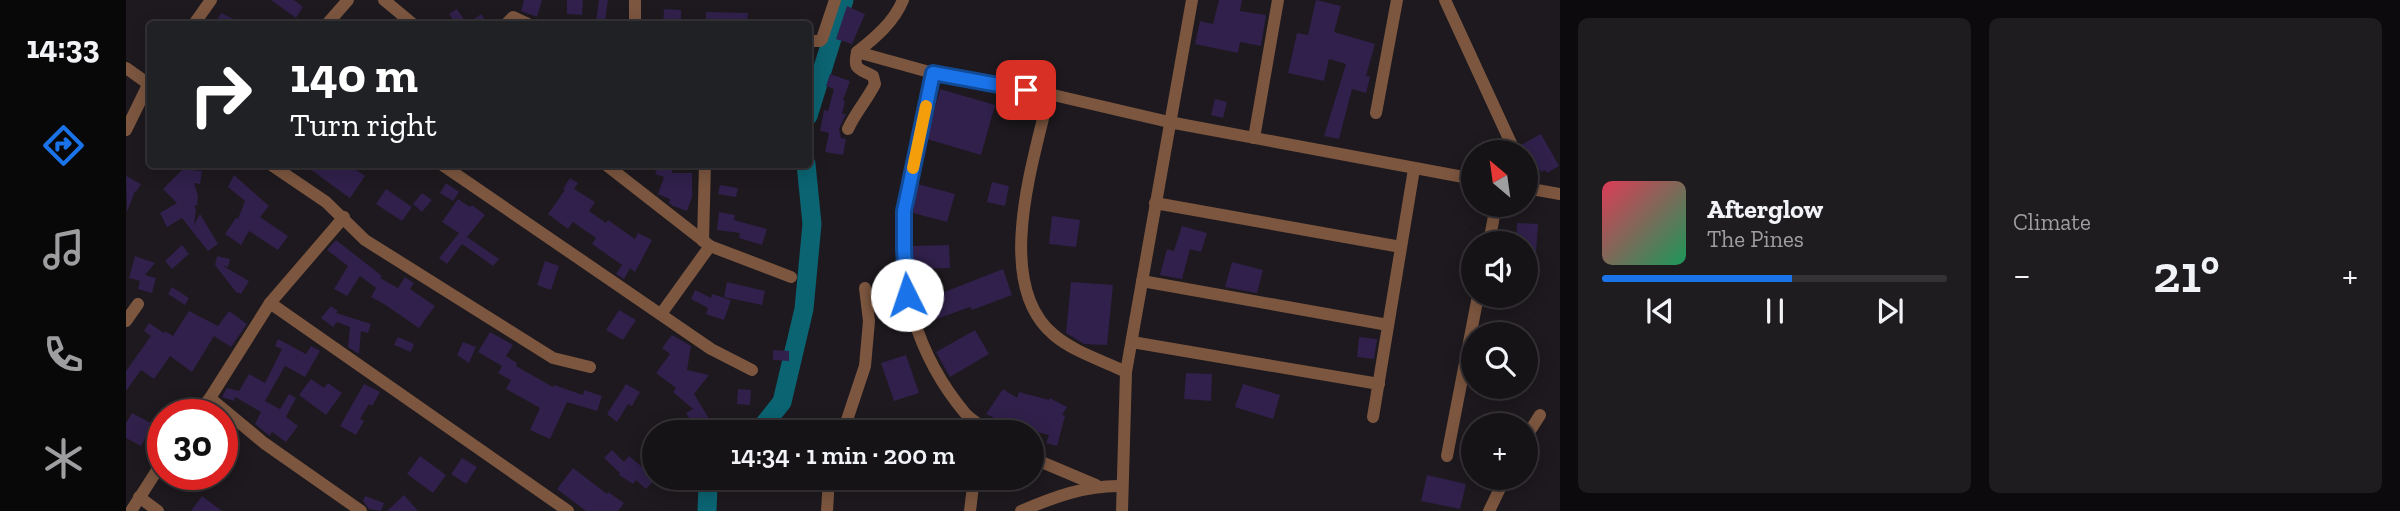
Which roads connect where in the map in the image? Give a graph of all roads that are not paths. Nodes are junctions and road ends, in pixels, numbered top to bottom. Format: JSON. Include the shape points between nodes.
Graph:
{"nodes":[{"id":1,"x":211,"y":0,"type":"edge"},
{"id":2,"x":348,"y":0,"type":"edge"},
{"id":3,"x":384,"y":0,"type":"edge"},
{"id":4,"x":635,"y":0,"type":"edge"},
{"id":5,"x":835,"y":0,"type":"edge"},
{"id":6,"x":903,"y":0,"type":"edge"},
{"id":7,"x":1192,"y":0,"type":"edge"},
{"id":8,"x":1278,"y":0,"type":"edge"},
{"id":9,"x":1397,"y":0,"type":"edge"},
{"id":10,"x":1445,"y":0,"type":"edge"},
{"id":11,"x":196,"y":21,"type":"edge"},
{"id":12,"x":330,"y":21,"type":"edge"},
{"id":13,"x":409,"y":21,"type":"edge"},
{"id":14,"x":635,"y":21,"type":"edge"},
{"id":15,"x":812,"y":40,"type":"edge"},
{"id":16,"x":857,"y":52,"type":"junction"},
{"id":17,"x":126,"y":68,"type":"edge"},
{"id":18,"x":933,"y":73,"type":"junction"},
{"id":19,"x":147,"y":81,"type":"edge"},
{"id":20,"x":147,"y":90,"type":"edge"},
{"id":21,"x":1049,"y":94,"type":"junction"},
{"id":22,"x":1376,"y":113,"type":"dead end"},
{"id":23,"x":1169,"y":122,"type":"junction"},
{"id":24,"x":126,"y":130,"type":"edge"},
{"id":25,"x":848,"y":130,"type":"dead end"},
{"id":26,"x":1254,"y":138,"type":"junction"},
{"id":27,"x":1509,"y":140,"type":"edge"},
{"id":28,"x":276,"y":168,"type":"edge"},
{"id":29,"x":446,"y":168,"type":"edge"},
{"id":30,"x":609,"y":168,"type":"edge"},
{"id":31,"x":705,"y":168,"type":"edge"},
{"id":32,"x":1414,"y":169,"type":"junction"},
{"id":33,"x":1461,"y":177,"type":"edge"},
{"id":34,"x":1538,"y":190,"type":"edge"},
{"id":35,"x":1560,"y":194,"type":"edge"},
{"id":36,"x":1155,"y":204,"type":"junction"},
{"id":37,"x":344,"y":217,"type":"junction"},
{"id":38,"x":707,"y":244,"type":"junction"},
{"id":39,"x":1401,"y":247,"type":"junction"},
{"id":40,"x":791,"y":277,"type":"dead end"},
{"id":41,"x":1142,"y":281,"type":"junction"},
{"id":42,"x":865,"y":288,"type":"dead end"},
{"id":43,"x":270,"y":303,"type":"junction"},
{"id":44,"x":138,"y":304,"type":"dead end"},
{"id":45,"x":1476,"y":308,"type":"edge"},
{"id":46,"x":661,"y":314,"type":"junction"},
{"id":47,"x":126,"y":321,"type":"edge"},
{"id":48,"x":1388,"y":326,"type":"junction"},
{"id":49,"x":1132,"y":342,"type":"junction"},
{"id":50,"x":590,"y":367,"type":"dead end"},
{"id":51,"x":752,"y":370,"type":"dead end"},
{"id":52,"x":1126,"y":372,"type":"junction"},
{"id":53,"x":1379,"y":384,"type":"junction"},
{"id":54,"x":210,"y":398,"type":"joint"},
{"id":55,"x":966,"y":415,"type":"junction"},
{"id":56,"x":1540,"y":415,"type":"dead end"},
{"id":57,"x":1374,"y":417,"type":"dead end"},
{"id":58,"x":1538,"y":418,"type":"edge"},
{"id":59,"x":847,"y":420,"type":"edge"},
{"id":60,"x":967,"y":420,"type":"edge"},
{"id":61,"x":973,"y":420,"type":"edge"},
{"id":62,"x":1447,"y":456,"type":"dead end"},
{"id":63,"x":1044,"y":463,"type":"edge"},
{"id":64,"x":147,"y":485,"type":"edge"},
{"id":65,"x":1096,"y":485,"type":"junction"},
{"id":66,"x":1122,"y":486,"type":"junction"},
{"id":67,"x":828,"y":490,"type":"edge"},
{"id":68,"x":973,"y":490,"type":"edge"},
{"id":69,"x":1499,"y":490,"type":"edge"},
{"id":70,"x":139,"y":497,"type":"junction"},
{"id":71,"x":131,"y":511,"type":"edge"},
{"id":72,"x":158,"y":511,"type":"edge"},
{"id":73,"x":361,"y":511,"type":"edge"},
{"id":74,"x":568,"y":511,"type":"edge"},
{"id":75,"x":827,"y":511,"type":"edge"},
{"id":76,"x":970,"y":511,"type":"edge"},
{"id":77,"x":1021,"y":511,"type":"edge"},
{"id":78,"x":1122,"y":511,"type":"edge"},
{"id":79,"x":1489,"y":511,"type":"edge"}],
"edges":[{"from":1,"to":11,"type":"street"},
{"from":2,"to":12,"type":"street"},
{"from":3,"to":13,"type":"street"},
{"from":4,"to":14,"type":"street"},
{"from":5,"to":15,"type":"street","via":[[822,39]]},
{"from":6,"to":16,"type":"street","via":[[874,39]]},
{"from":7,"to":23,"type":"street"},
{"from":8,"to":26,"type":"street"},
{"from":9,"to":22,"type":"street"},
{"from":10,"to":27,"type":"street"},
{"from":16,"to":18,"type":"street"},
{"from":16,"to":25,"type":"street","via":[[854,64],[873,76],[876,84]]},
{"from":17,"to":19,"type":"street"},
{"from":18,"to":21,"type":"street"},
{"from":18,"to":55,"type":"street","via":[[904,211],[907,295],[915,328],[932,364]]},
{"from":20,"to":24,"type":"street"},
{"from":21,"to":23,"type":"street"},
{"from":21,"to":52,"type":"street","via":[[1021,223],[1026,288],[1037,314],[1054,335]]},
{"from":23,"to":26,"type":"street"},
{"from":23,"to":36,"type":"street"},
{"from":26,"to":32,"type":"street"},
{"from":28,"to":37,"type":"street"},
{"from":29,"to":46,"type":"street"},
{"from":30,"to":38,"type":"street"},
{"from":31,"to":38,"type":"street"},
{"from":32,"to":33,"type":"street"},
{"from":32,"to":39,"type":"street"},
{"from":34,"to":35,"type":"street"},
{"from":36,"to":39,"type":"street"},
{"from":36,"to":41,"type":"street"},
{"from":37,"to":43,"type":"street"},
{"from":37,"to":50,"type":"street","via":[[365,240],[553,358]]},
{"from":38,"to":40,"type":"street"},
{"from":38,"to":46,"type":"street"},
{"from":39,"to":48,"type":"street"},
{"from":41,"to":48,"type":"street"},
{"from":41,"to":49,"type":"street"},
{"from":42,"to":59,"type":"street","via":[[869,321],[865,366]]},
{"from":43,"to":54,"type":"street"},
{"from":43,"to":74,"type":"street"},
{"from":44,"to":47,"type":"street"},
{"from":45,"to":62,"type":"street"},
{"from":46,"to":51,"type":"street","via":[[710,349]]},
{"from":48,"to":53,"type":"street"},
{"from":49,"to":52,"type":"street"},
{"from":49,"to":53,"type":"street"},
{"from":52,"to":66,"type":"street"},
{"from":53,"to":57,"type":"street"},
{"from":54,"to":73,"type":"street","via":[[264,443]]},
{"from":55,"to":60,"type":"street"},
{"from":55,"to":61,"type":"street"},
{"from":56,"to":58,"type":"street"},
{"from":63,"to":65,"type":"street"},
{"from":64,"to":70,"type":"street"},
{"from":65,"to":66,"type":"street"},
{"from":65,"to":77,"type":"street"},
{"from":66,"to":78,"type":"street"},
{"from":67,"to":75,"type":"street"},
{"from":68,"to":76,"type":"street"},
{"from":69,"to":79,"type":"street"},
{"from":70,"to":71,"type":"street"},
{"from":70,"to":72,"type":"street"}]}
